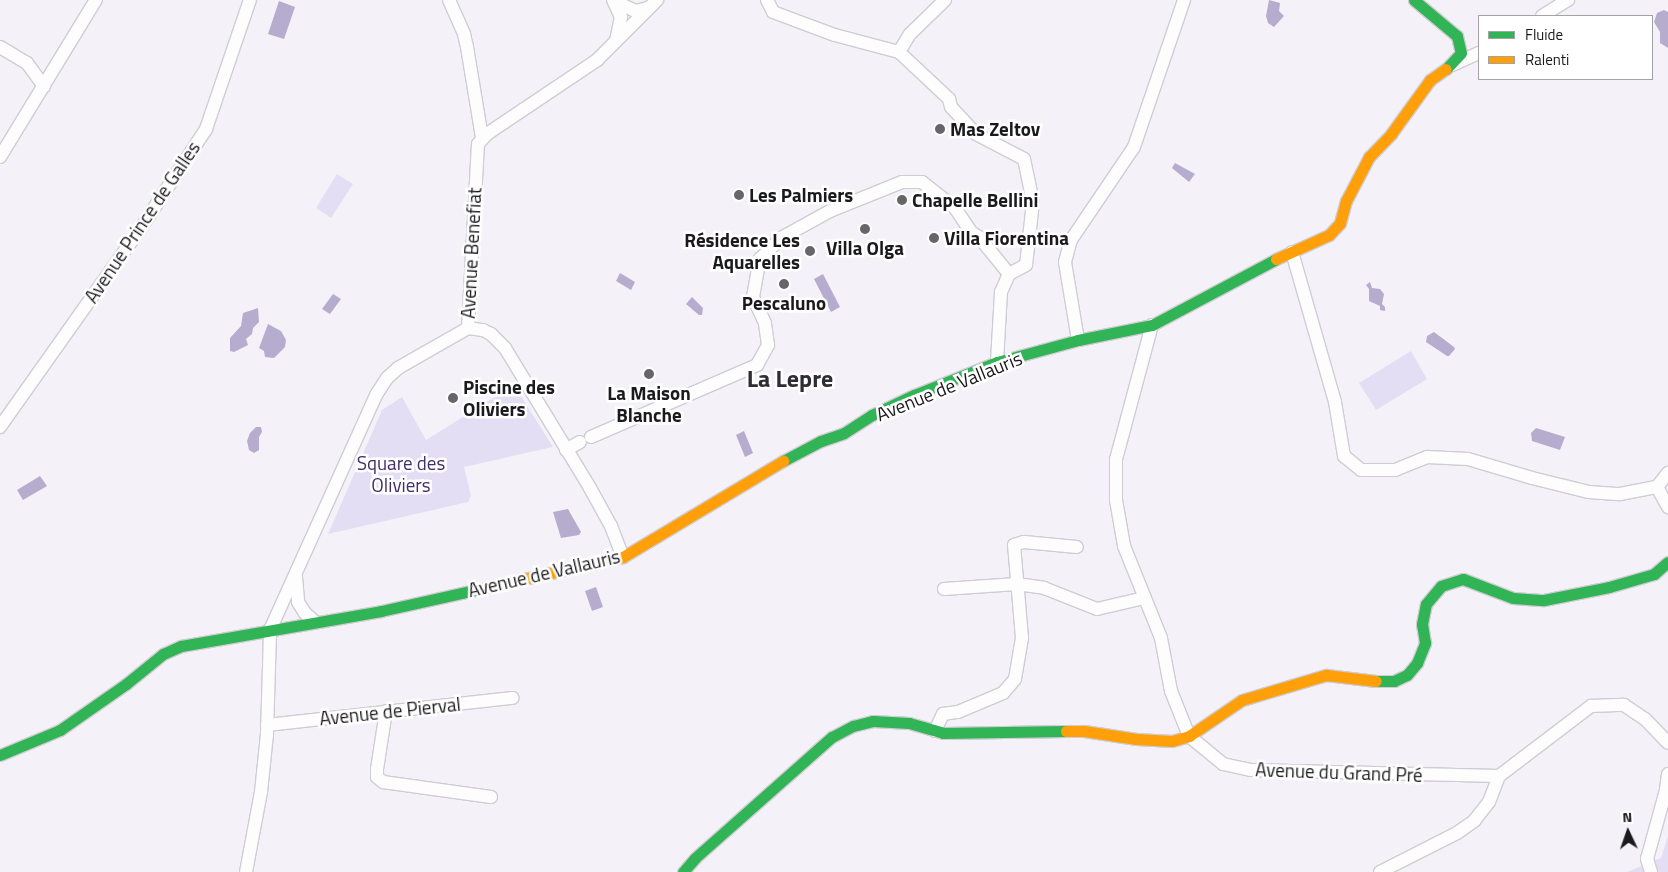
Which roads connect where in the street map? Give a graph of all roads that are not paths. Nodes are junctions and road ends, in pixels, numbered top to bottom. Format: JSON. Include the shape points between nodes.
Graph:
{"nodes":[{"id":1,"x":96,"y":0,"type":"edge"},
{"id":2,"x":250,"y":0,"type":"edge"},
{"id":3,"x":449,"y":0,"type":"edge"},
{"id":4,"x":767,"y":0,"type":"edge"},
{"id":5,"x":945,"y":0,"type":"edge"},
{"id":6,"x":1184,"y":0,"type":"edge"},
{"id":7,"x":1414,"y":0,"type":"edge"},
{"id":8,"x":1568,"y":0,"type":"edge"},
{"id":9,"x":613,"y":1,"type":"edge"},
{"id":10,"x":653,"y":4,"type":"edge"},
{"id":11,"x":1544,"y":15,"type":"edge"},
{"id":12,"x":616,"y":43,"type":"junction"},
{"id":13,"x":0,"y":46,"type":"edge"},
{"id":14,"x":899,"y":52,"type":"junction"},
{"id":15,"x":1478,"y":53,"type":"edge"},
{"id":16,"x":1452,"y":65,"type":"junction"},
{"id":17,"x":44,"y":86,"type":"junction"},
{"id":18,"x":482,"y":138,"type":"junction"},
{"id":19,"x":0,"y":158,"type":"edge"},
{"id":20,"x":1292,"y":252,"type":"junction"},
{"id":21,"x":1009,"y":274,"type":"junction"},
{"id":22,"x":1152,"y":324,"type":"junction"},
{"id":23,"x":468,"y":328,"type":"junction"},
{"id":24,"x":1078,"y":340,"type":"junction"},
{"id":25,"x":997,"y":362,"type":"junction"},
{"id":26,"x":0,"y":428,"type":"edge"},
{"id":27,"x":566,"y":450,"type":"junction"},
{"id":28,"x":1668,"y":473,"type":"edge"},
{"id":29,"x":1657,"y":487,"type":"junction"},
{"id":30,"x":1668,"y":507,"type":"edge"},
{"id":31,"x":1077,"y":548,"type":"dead end"},
{"id":32,"x":623,"y":556,"type":"junction"},
{"id":33,"x":1668,"y":562,"type":"edge"},
{"id":34,"x":296,"y":572,"type":"junction"},
{"id":35,"x":1017,"y":584,"type":"junction"},
{"id":36,"x":944,"y":589,"type":"dead end"},
{"id":37,"x":1140,"y":599,"type":"dead end"},
{"id":38,"x":315,"y":622,"type":"junction"},
{"id":39,"x":270,"y":630,"type":"junction"},
{"id":40,"x":513,"y":698,"type":"dead end"},
{"id":41,"x":386,"y":711,"type":"junction"},
{"id":42,"x":267,"y":725,"type":"junction"},
{"id":43,"x":935,"y":731,"type":"junction"},
{"id":44,"x":1189,"y":736,"type":"junction"},
{"id":45,"x":1668,"y":743,"type":"edge"},
{"id":46,"x":0,"y":755,"type":"edge"},
{"id":47,"x":1668,"y":774,"type":"edge"},
{"id":48,"x":1499,"y":776,"type":"junction"},
{"id":49,"x":491,"y":797,"type":"dead end"},
{"id":50,"x":246,"y":872,"type":"edge"},
{"id":51,"x":683,"y":872,"type":"edge"},
{"id":52,"x":1380,"y":872,"type":"edge"},
{"id":53,"x":1651,"y":872,"type":"edge"}],
"edges":[{"from":1,"to":17,"type":"street"},
{"from":2,"to":26,"type":"street","name":"Avenue Prince de Galles","via":[[206,129]]},
{"from":3,"to":18,"type":"street","via":[[466,40]]},
{"from":4,"to":14,"type":"street","via":[[773,12],[835,35]]},
{"from":5,"to":14,"type":"street","via":[[910,34]]},
{"from":6,"to":24,"type":"street","via":[[1134,147],[1071,240],[1064,262]]},
{"from":7,"to":16,"type":"main road","via":[[1457,36],[1461,53]]},
{"from":8,"to":11,"type":"street"},
{"from":9,"to":10,"type":"street","via":[[635,11]]},
{"from":9,"to":12,"type":"street","via":[[621,22]]},
{"from":10,"to":12,"type":"street"},
{"from":12,"to":18,"type":"street","via":[[576,75]]},
{"from":13,"to":17,"type":"street","via":[[27,63]]},
{"from":14,"to":21,"type":"street","via":[[949,99],[951,107],[976,134],[1024,159],[1033,202],[1026,265]]},
{"from":15,"to":16,"type":"street"},
{"from":16,"to":20,"type":"main road","name":"Avenue de Vallauris","via":[[1430,80],[1391,134],[1369,157],[1346,201],[1344,216],[1336,230]]},
{"from":17,"to":19,"type":"street"},
{"from":18,"to":23,"type":"street","name":"Avenue Benefiat","via":[[476,151]]},
{"from":20,"to":22,"type":"main road","name":"Avenue de Vallauris"},
{"from":20,"to":29,"type":"street","via":[[1335,402],[1344,456],[1361,470],[1396,470],[1427,457],[1468,459],[1589,492],[1620,494]]},
{"from":21,"to":25,"type":"street","via":[[1001,292]]},
{"from":21,"to":27,"type":"street","via":[[980,237],[971,232],[955,208],[922,182],[902,182],[830,211],[782,238],[760,259],[753,297],[765,324],[768,345],[757,365]]},
{"from":22,"to":24,"type":"main road","name":"Avenue de Vallauris"},
{"from":22,"to":44,"type":"street","via":[[1116,459],[1116,500],[1124,546],[1161,638],[1171,691]]},
{"from":23,"to":27,"type":"street","via":[[483,330],[499,340]]},
{"from":23,"to":34,"type":"street","name":"Avenue Benefiat","via":[[398,368],[387,378],[373,401]]},
{"from":24,"to":25,"type":"main road","name":"Avenue de Vallauris"},
{"from":25,"to":32,"type":"main road","name":"Avenue de Vallauris","via":[[914,396],[872,415],[844,433],[801,450]]},
{"from":27,"to":32,"type":"street","via":[[611,526]]},
{"from":28,"to":29,"type":"street"},
{"from":29,"to":30,"type":"street"},
{"from":31,"to":35,"type":"street","via":[[1024,542],[1014,545]]},
{"from":32,"to":38,"type":"main road","name":"Avenue de Vallauris","via":[[381,611]]},
{"from":33,"to":44,"type":"main road","via":[[1654,574],[1544,600],[1513,598],[1463,579],[1441,586],[1426,604],[1422,624],[1425,643],[1418,663],[1407,675],[1383,682],[1326,675],[1242,700]]},
{"from":34,"to":38,"type":"street","via":[[298,602]]},
{"from":34,"to":39,"type":"street","name":"Avenue Benefiat"},
{"from":35,"to":36,"type":"street"},
{"from":35,"to":37,"type":"street","via":[[1044,588],[1097,609]]},
{"from":35,"to":43,"type":"street","via":[[1022,638],[1015,679],[1003,694],[958,712],[943,714]]},
{"from":38,"to":39,"type":"main road","name":"Avenue de Vallauris"},
{"from":39,"to":42,"type":"street"},
{"from":39,"to":46,"type":"main road","name":"Avenue de Vallauris","via":[[172,649],[60,730]]},
{"from":40,"to":41,"type":"street","name":"Avenue de Pierval"},
{"from":41,"to":42,"type":"street","name":"Avenue de Pierval"},
{"from":41,"to":49,"type":"street","via":[[377,768],[378,777],[383,782]]},
{"from":42,"to":50,"type":"street","via":[[261,792]]},
{"from":43,"to":44,"type":"main road","via":[[1084,731],[1172,741]]},
{"from":43,"to":51,"type":"main road","via":[[909,723],[873,721],[853,726],[832,737],[694,858]]},
{"from":44,"to":48,"type":"street","name":"Avenue du Grand Pré","via":[[1223,764],[1251,770]]},
{"from":45,"to":48,"type":"street","via":[[1645,719],[1624,705],[1591,706]]},
{"from":47,"to":53,"type":"street","via":[[1647,859]]},
{"from":48,"to":52,"type":"street","via":[[1489,802],[1474,821]]}]}
